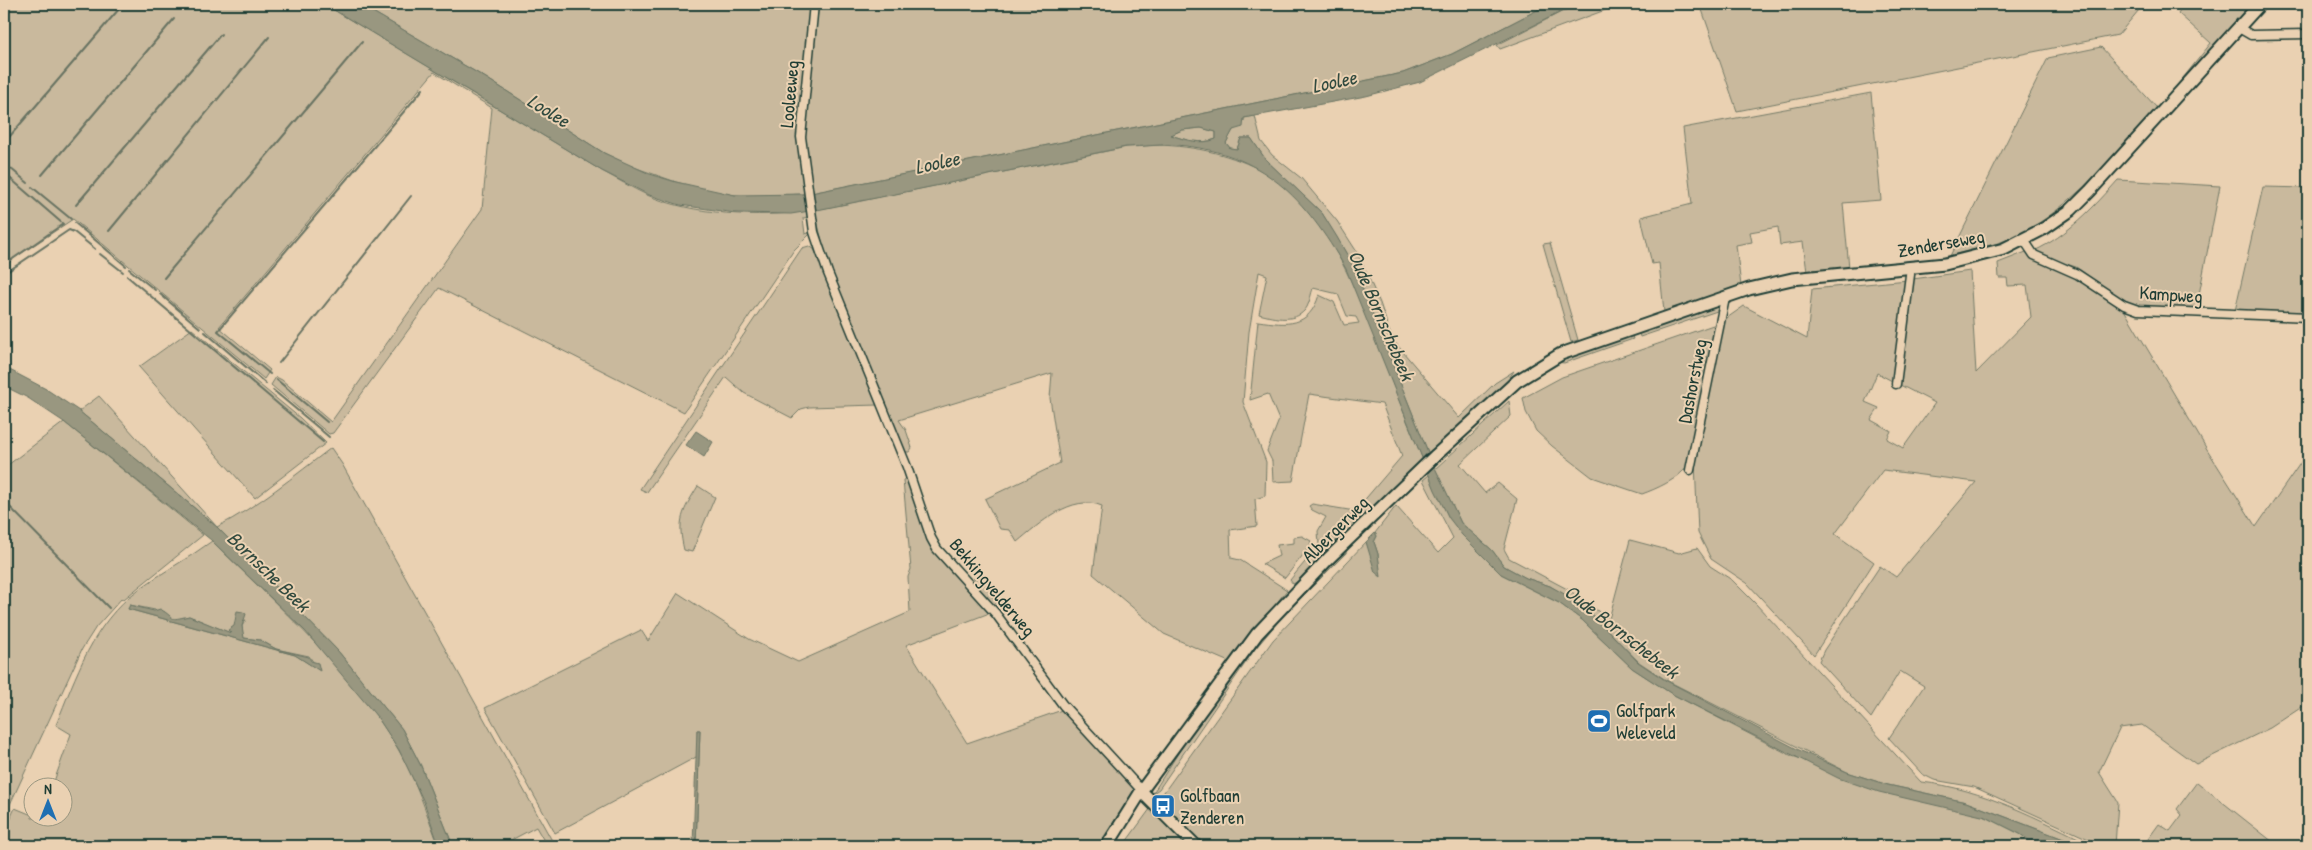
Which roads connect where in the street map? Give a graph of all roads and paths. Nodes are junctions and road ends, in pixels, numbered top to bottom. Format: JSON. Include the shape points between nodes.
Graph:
{"nodes":[{"id":1,"x":814,"y":4,"type":"edge"},
{"id":2,"x":2260,"y":4,"type":"edge"},
{"id":3,"x":2239,"y":28,"type":"junction"},
{"id":4,"x":2308,"y":34,"type":"edge"},
{"id":5,"x":808,"y":189,"type":"joint"},
{"id":6,"x":2024,"y":240,"type":"junction"},
{"id":7,"x":1911,"y":267,"type":"junction"},
{"id":8,"x":1725,"y":298,"type":"junction"},
{"id":9,"x":2308,"y":317,"type":"edge"},
{"id":10,"x":1542,"y":365,"type":"joint"},
{"id":11,"x":1896,"y":384,"type":"dead end"},
{"id":12,"x":1690,"y":470,"type":"dead end"},
{"id":13,"x":1143,"y":793,"type":"junction"},
{"id":14,"x":1109,"y":842,"type":"edge"},
{"id":15,"x":1196,"y":846,"type":"edge"}],
"edges":[{"from":1,"to":5,"type":"street","name":"Looleeweg","via":[[801,137]]},
{"from":2,"to":3,"type":"main road","name":"Zenderseweg"},
{"from":3,"to":4,"type":"street","via":[[2251,35]]},
{"from":3,"to":6,"type":"main road","name":"Zenderseweg","via":[[2083,198],[2058,219]]},
{"from":5,"to":13,"type":"street","name":"Bekkingvelderweg","via":[[814,232],[828,273],[937,549],[996,614],[1063,706]]},
{"from":6,"to":7,"type":"main road","name":"Zenderseweg","via":[[1978,257]]},
{"from":6,"to":9,"type":"street","name":"Kampweg","via":[[2034,255],[2077,274],[2124,305],[2138,310]]},
{"from":7,"to":8,"type":"main road","name":"Zenderseweg","via":[[1792,279]]},
{"from":7,"to":11,"type":"street"},
{"from":8,"to":10,"type":"main road","name":"Zenderseweg","via":[[1561,354]]},
{"from":8,"to":12,"type":"street","name":"Dashorstweg"},
{"from":10,"to":13,"type":"main road","name":"Albergerweg","via":[[1498,396],[1436,454],[1329,558],[1257,634]]},
{"from":13,"to":14,"type":"main road","name":"Albergerweg"},
{"from":13,"to":15,"type":"main road","name":"Bekkingvelderweg"}]}
